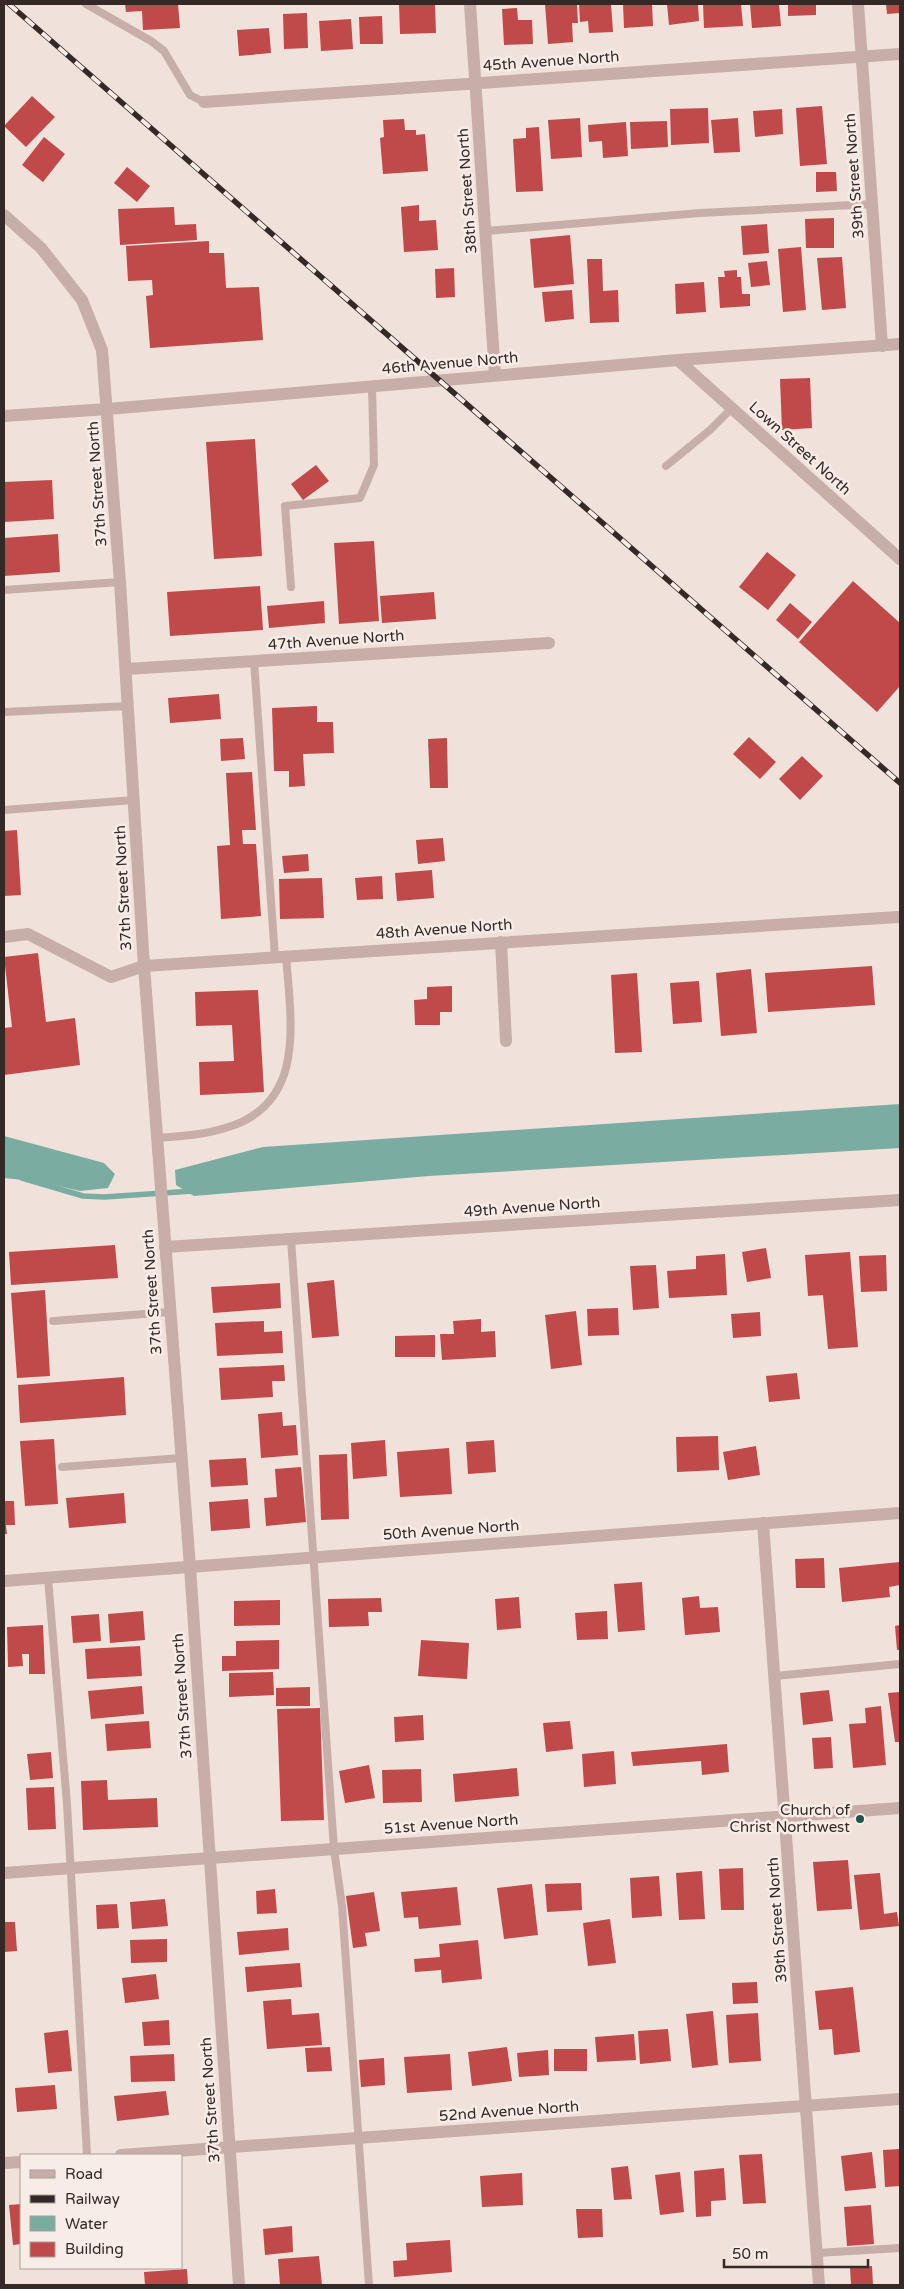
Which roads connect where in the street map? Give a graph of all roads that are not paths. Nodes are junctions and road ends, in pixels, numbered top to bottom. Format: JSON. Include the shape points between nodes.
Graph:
{"nodes":[{"id":1,"x":86,"y":4,"type":"edge"},
{"id":2,"x":470,"y":4,"type":"edge"},
{"id":3,"x":858,"y":4,"type":"edge"},
{"id":4,"x":900,"y":54,"type":"edge"},
{"id":5,"x":862,"y":56,"type":"junction"},
{"id":6,"x":476,"y":83,"type":"junction"},
{"id":7,"x":204,"y":102,"type":"joint"},
{"id":8,"x":872,"y":204,"type":"junction"},
{"id":9,"x":4,"y":214,"type":"edge"},
{"id":10,"x":486,"y":231,"type":"junction"},
{"id":11,"x":900,"y":344,"type":"edge"},
{"id":12,"x":882,"y":346,"type":"junction"},
{"id":13,"x":678,"y":360,"type":"junction"},
{"id":14,"x":495,"y":375,"type":"junction"},
{"id":15,"x":372,"y":386,"type":"junction"},
{"id":16,"x":108,"y":408,"type":"junction"},
{"id":17,"x":732,"y":408,"type":"junction"},
{"id":18,"x":4,"y":416,"type":"edge"},
{"id":19,"x":666,"y":466,"type":"dead end"},
{"id":20,"x":900,"y":560,"type":"edge"},
{"id":21,"x":120,"y":582,"type":"junction"},
{"id":22,"x":291,"y":587,"type":"dead end"},
{"id":23,"x":4,"y":590,"type":"edge"},
{"id":24,"x":548,"y":643,"type":"dead end"},
{"id":25,"x":254,"y":661,"type":"junction"},
{"id":26,"x":126,"y":669,"type":"junction"},
{"id":27,"x":129,"y":706,"type":"junction"},
{"id":28,"x":4,"y":712,"type":"edge"},
{"id":29,"x":134,"y":800,"type":"junction"},
{"id":30,"x":4,"y":810,"type":"edge"},
{"id":31,"x":899,"y":917,"type":"edge"},
{"id":32,"x":4,"y":937,"type":"edge"},
{"id":33,"x":502,"y":942,"type":"junction"},
{"id":34,"x":281,"y":956,"type":"junction"},
{"id":35,"x":144,"y":966,"type":"junction"},
{"id":36,"x":506,"y":1041,"type":"dead end"},
{"id":37,"x":157,"y":1138,"type":"junction"},
{"id":38,"x":900,"y":1200,"type":"edge"},
{"id":39,"x":291,"y":1239,"type":"junction"},
{"id":40,"x":166,"y":1247,"type":"junction"},
{"id":41,"x":170,"y":1312,"type":"junction"},
{"id":42,"x":52,"y":1321,"type":"dead end"},
{"id":43,"x":181,"y":1458,"type":"junction"},
{"id":44,"x":62,"y":1466,"type":"dead end"},
{"id":45,"x":900,"y":1513,"type":"edge"},
{"id":46,"x":763,"y":1523,"type":"junction"},
{"id":47,"x":315,"y":1557,"type":"junction"},
{"id":48,"x":190,"y":1567,"type":"junction"},
{"id":49,"x":48,"y":1578,"type":"junction"},
{"id":50,"x":4,"y":1581,"type":"edge"},
{"id":51,"x":900,"y":1664,"type":"edge"},
{"id":52,"x":775,"y":1676,"type":"junction"},
{"id":53,"x":900,"y":1808,"type":"edge"},
{"id":54,"x":786,"y":1816,"type":"junction"},
{"id":55,"x":334,"y":1849,"type":"junction"},
{"id":56,"x":209,"y":1858,"type":"junction"},
{"id":57,"x":70,"y":1868,"type":"junction"},
{"id":58,"x":4,"y":1873,"type":"edge"},
{"id":59,"x":900,"y":2099,"type":"edge"},
{"id":60,"x":807,"y":2105,"type":"junction"},
{"id":61,"x":358,"y":2138,"type":"junction"},
{"id":62,"x":229,"y":2148,"type":"junction"},
{"id":63,"x":87,"y":2154,"type":"edge"},
{"id":64,"x":136,"y":2154,"type":"edge"},
{"id":65,"x":20,"y":2162,"type":"edge"},
{"id":66,"x":4,"y":2163,"type":"edge"},
{"id":67,"x":900,"y":2248,"type":"edge"},
{"id":68,"x":817,"y":2253,"type":"junction"},
{"id":69,"x":239,"y":2285,"type":"edge"},
{"id":70,"x":370,"y":2285,"type":"edge"},
{"id":71,"x":819,"y":2285,"type":"edge"}],
"edges":[{"from":1,"to":7,"type":"lane","via":[[164,51],[190,95]]},
{"from":2,"to":6,"type":"street","name":"38th Street North"},
{"from":3,"to":5,"type":"street","name":"39th Street North"},
{"from":4,"to":5,"type":"street","name":"45th Avenue North"},
{"from":5,"to":6,"type":"street","name":"45th Avenue North"},
{"from":5,"to":8,"type":"street","name":"39th Street North"},
{"from":6,"to":7,"type":"street","name":"45th Avenue North"},
{"from":6,"to":10,"type":"street","name":"38th Street North"},
{"from":8,"to":10,"type":"lane","via":[[700,212]]},
{"from":8,"to":12,"type":"street","name":"39th Street North"},
{"from":9,"to":16,"type":"street","name":"37th Street North","via":[[41,248],[82,300],[102,350]]},
{"from":10,"to":14,"type":"street","name":"38th Street North"},
{"from":11,"to":12,"type":"street","name":"46th Avenue North"},
{"from":12,"to":13,"type":"street","name":"46th Avenue North"},
{"from":13,"to":14,"type":"street","name":"46th Avenue North"},
{"from":13,"to":17,"type":"street","name":"Lown Street North"},
{"from":14,"to":15,"type":"street","name":"46th Avenue North"},
{"from":15,"to":16,"type":"street","name":"46th Avenue North"},
{"from":15,"to":22,"type":"lane","via":[[374,465],[360,498],[285,506]]},
{"from":16,"to":18,"type":"street","name":"46th Avenue North"},
{"from":16,"to":21,"type":"street","name":"37th Street North"},
{"from":17,"to":19,"type":"lane"},
{"from":17,"to":20,"type":"street","name":"Lown Street North"},
{"from":21,"to":23,"type":"lane"},
{"from":21,"to":26,"type":"street","name":"37th Street North"},
{"from":24,"to":25,"type":"street","name":"47th Avenue North"},
{"from":25,"to":26,"type":"street","name":"47th Avenue North"},
{"from":25,"to":34,"type":"lane"},
{"from":26,"to":27,"type":"street","name":"37th Street North"},
{"from":27,"to":28,"type":"lane"},
{"from":27,"to":29,"type":"street","name":"37th Street North"},
{"from":29,"to":30,"type":"lane"},
{"from":29,"to":35,"type":"street","name":"37th Street North"},
{"from":31,"to":33,"type":"street","name":"48th Avenue North"},
{"from":32,"to":35,"type":"street","name":"48th Avenue North","via":[[28,934],[111,977]]},
{"from":33,"to":34,"type":"street","name":"48th Avenue North"},
{"from":33,"to":36,"type":"street"},
{"from":34,"to":35,"type":"street","name":"48th Avenue North"},
{"from":34,"to":37,"type":"lane","via":[[292,1031],[290,1059],[272,1098],[259,1113],[226,1128]]},
{"from":35,"to":37,"type":"street","name":"37th Street North"},
{"from":37,"to":40,"type":"street","name":"37th Street North"},
{"from":38,"to":39,"type":"street","name":"49th Avenue North"},
{"from":39,"to":40,"type":"street","name":"49th Avenue North"},
{"from":39,"to":47,"type":"lane"},
{"from":40,"to":41,"type":"street","name":"37th Street North"},
{"from":41,"to":42,"type":"lane"},
{"from":41,"to":43,"type":"street","name":"37th Street North"},
{"from":43,"to":44,"type":"lane"},
{"from":43,"to":48,"type":"street","name":"37th Street North"},
{"from":45,"to":46,"type":"street","name":"50th Avenue North"},
{"from":46,"to":47,"type":"street","name":"50th Avenue North"},
{"from":46,"to":52,"type":"street","name":"39th Street North"},
{"from":47,"to":48,"type":"street","name":"50th Avenue North"},
{"from":47,"to":55,"type":"lane"},
{"from":48,"to":49,"type":"street","name":"50th Avenue North"},
{"from":48,"to":56,"type":"street","name":"37th Street North"},
{"from":49,"to":50,"type":"street","name":"50th Avenue North"},
{"from":49,"to":57,"type":"lane"},
{"from":51,"to":52,"type":"lane"},
{"from":52,"to":54,"type":"street","name":"39th Street North"},
{"from":53,"to":54,"type":"street","name":"51st Avenue North"},
{"from":54,"to":55,"type":"street","name":"51st Avenue North"},
{"from":54,"to":60,"type":"street","name":"39th Street North"},
{"from":55,"to":56,"type":"street","name":"51st Avenue North"},
{"from":55,"to":61,"type":"lane","via":[[342,1906]]},
{"from":56,"to":57,"type":"street","name":"51st Avenue North"},
{"from":56,"to":62,"type":"street","name":"37th Street North"},
{"from":57,"to":58,"type":"street","name":"51st Avenue North"},
{"from":57,"to":63,"type":"lane"},
{"from":59,"to":60,"type":"street","name":"52nd Avenue North"},
{"from":60,"to":61,"type":"street","name":"52nd Avenue North"},
{"from":60,"to":68,"type":"street","name":"39th Street North"},
{"from":61,"to":62,"type":"street","name":"52nd Avenue North"},
{"from":61,"to":70,"type":"lane"},
{"from":62,"to":64,"type":"street","name":"52nd Avenue North"},
{"from":62,"to":69,"type":"street","name":"37th Street North"},
{"from":65,"to":66,"type":"street"},
{"from":67,"to":68,"type":"lane"},
{"from":68,"to":71,"type":"street","name":"39th Street North"}]}
